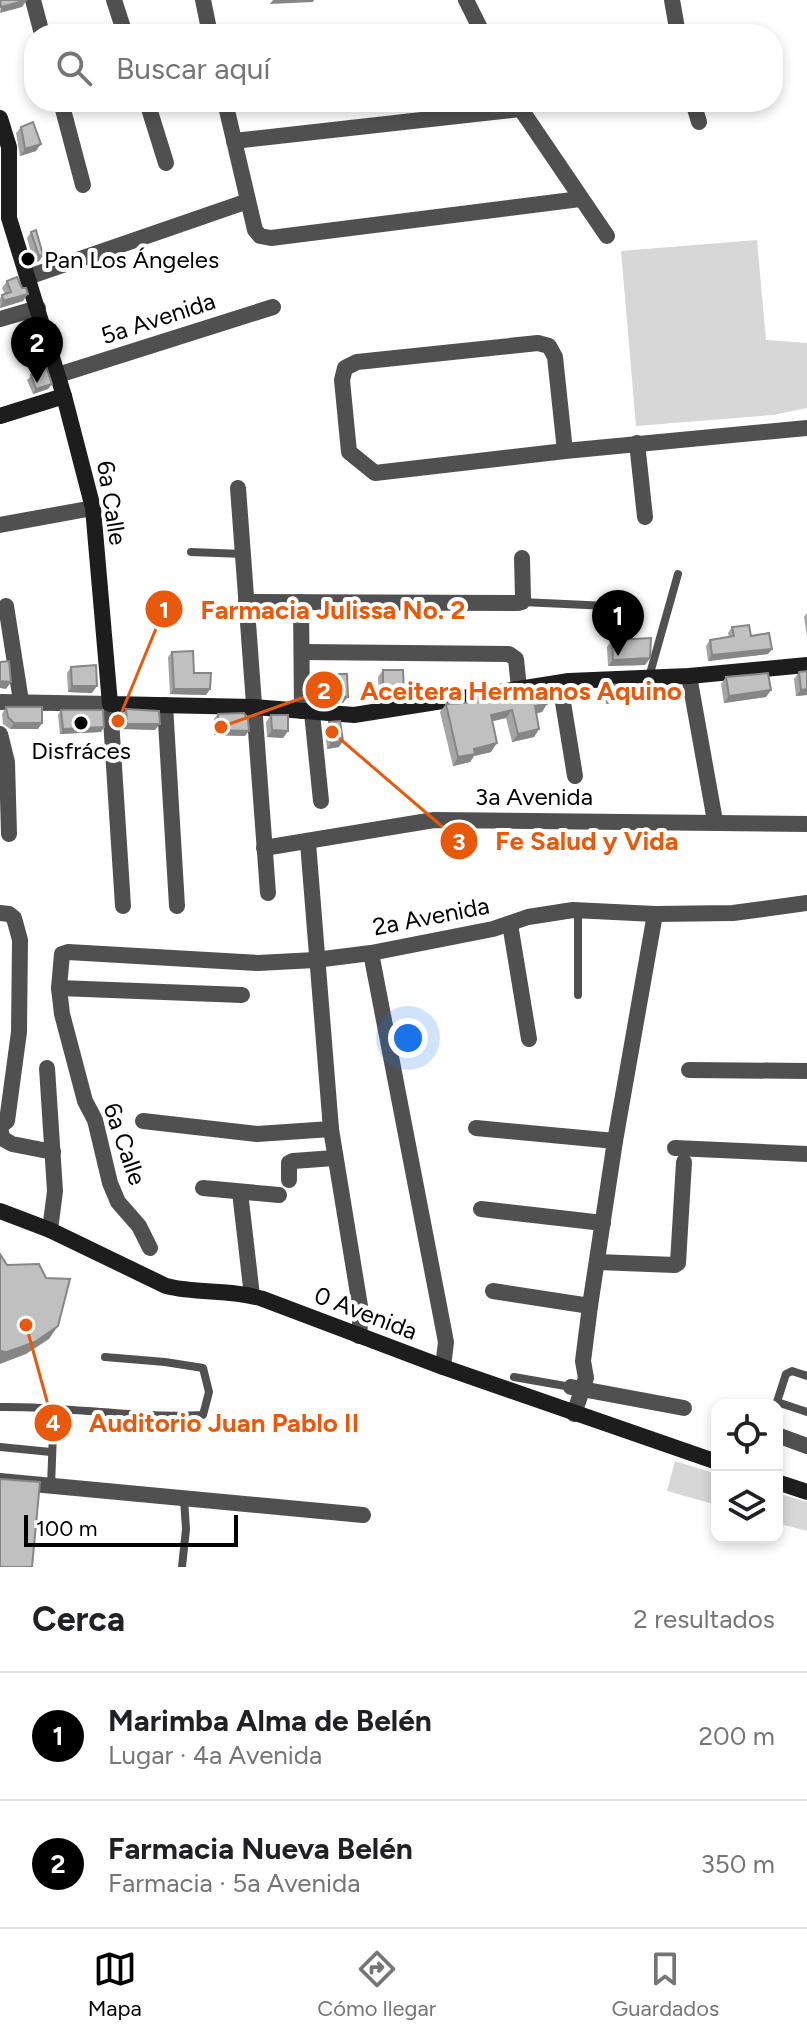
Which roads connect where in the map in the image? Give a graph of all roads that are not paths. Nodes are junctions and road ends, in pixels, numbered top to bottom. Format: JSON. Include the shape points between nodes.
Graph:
{"nodes":[{"id":1,"x":33,"y":0,"type":"edge"},
{"id":2,"x":114,"y":0,"type":"edge"},
{"id":3,"x":203,"y":0,"type":"edge"},
{"id":4,"x":466,"y":0,"type":"edge"},
{"id":5,"x":672,"y":0,"type":"edge"},
{"id":6,"x":39,"y":24,"type":"edge"},
{"id":7,"x":122,"y":24,"type":"edge"},
{"id":8,"x":208,"y":24,"type":"edge"},
{"id":9,"x":478,"y":24,"type":"edge"},
{"id":10,"x":676,"y":24,"type":"edge"},
{"id":11,"x":64,"y":112,"type":"edge"},
{"id":12,"x":150,"y":112,"type":"edge"},
{"id":13,"x":227,"y":112,"type":"edge"},
{"id":14,"x":469,"y":112,"type":"edge"},
{"id":15,"x":522,"y":112,"type":"edge"},
{"id":16,"x":696,"y":112,"type":"edge"},
{"id":17,"x":0,"y":118,"type":"edge"},
{"id":18,"x":699,"y":122,"type":"dead end"},
{"id":19,"x":234,"y":141,"type":"junction"},
{"id":20,"x":166,"y":163,"type":"dead end"},
{"id":21,"x":83,"y":185,"type":"dead end"},
{"id":22,"x":580,"y":199,"type":"junction"},
{"id":23,"x":248,"y":201,"type":"junction"},
{"id":24,"x":607,"y":236,"type":"dead end"},
{"id":25,"x":28,"y":277,"type":"junction"},
{"id":26,"x":273,"y":307,"type":"dead end"},
{"id":27,"x":38,"y":308,"type":"junction"},
{"id":28,"x":0,"y":319,"type":"edge"},
{"id":29,"x":58,"y":375,"type":"junction"},
{"id":30,"x":64,"y":396,"type":"junction"},
{"id":31,"x":0,"y":416,"type":"edge"},
{"id":32,"x":807,"y":428,"type":"edge"},
{"id":33,"x":637,"y":443,"type":"junction"},
{"id":34,"x":565,"y":451,"type":"junction"},
{"id":35,"x":238,"y":488,"type":"dead end"},
{"id":36,"x":93,"y":508,"type":"junction"},
{"id":37,"x":645,"y":517,"type":"dead end"},
{"id":38,"x":0,"y":525,"type":"edge"},
{"id":39,"x":191,"y":552,"type":"dead end"},
{"id":40,"x":243,"y":554,"type":"junction"},
{"id":41,"x":522,"y":558,"type":"dead end"},
{"id":42,"x":678,"y":574,"type":"dead end"},
{"id":43,"x":246,"y":602,"type":"junction"},
{"id":44,"x":301,"y":602,"type":"junction"},
{"id":45,"x":522,"y":602,"type":"junction"},
{"id":46,"x":6,"y":606,"type":"dead end"},
{"id":47,"x":608,"y":606,"type":"dead end"},
{"id":48,"x":303,"y":652,"type":"junction"},
{"id":49,"x":807,"y":665,"type":"edge"},
{"id":50,"x":689,"y":676,"type":"junction"},
{"id":51,"x":649,"y":678,"type":"junction"},
{"id":52,"x":560,"y":684,"type":"junction"},
{"id":53,"x":519,"y":688,"type":"junction"},
{"id":54,"x":21,"y":701,"type":"junction"},
{"id":55,"x":0,"y":702,"type":"edge"},
{"id":56,"x":110,"y":704,"type":"junction"},
{"id":57,"x":165,"y":705,"type":"junction"},
{"id":58,"x":253,"y":707,"type":"junction"},
{"id":59,"x":307,"y":712,"type":"junction"},
{"id":60,"x":0,"y":734,"type":"edge"},
{"id":61,"x":575,"y":776,"type":"dead end"},
{"id":62,"x":321,"y":801,"type":"dead end"},
{"id":63,"x":715,"y":821,"type":"junction"},
{"id":64,"x":807,"y":824,"type":"edge"},
{"id":65,"x":9,"y":834,"type":"dead end"},
{"id":66,"x":308,"y":843,"type":"junction"},
{"id":67,"x":264,"y":848,"type":"junction"},
{"id":68,"x":268,"y":893,"type":"dead end"},
{"id":69,"x":807,"y":903,"type":"edge"},
{"id":70,"x":123,"y":906,"type":"dead end"},
{"id":71,"x":177,"y":906,"type":"dead end"},
{"id":72,"x":578,"y":911,"type":"junction"},
{"id":73,"x":0,"y":913,"type":"edge"},
{"id":74,"x":655,"y":914,"type":"junction"},
{"id":75,"x":510,"y":924,"type":"junction"},
{"id":76,"x":371,"y":953,"type":"junction"},
{"id":77,"x":62,"y":954,"type":"joint"},
{"id":78,"x":315,"y":960,"type":"junction"},
{"id":79,"x":59,"y":988,"type":"junction"},
{"id":80,"x":242,"y":995,"type":"dead end"},
{"id":81,"x":578,"y":995,"type":"dead end"},
{"id":82,"x":529,"y":1039,"type":"dead end"},
{"id":83,"x":47,"y":1068,"type":"dead end"},
{"id":84,"x":689,"y":1070,"type":"dead end"},
{"id":85,"x":807,"y":1071,"type":"edge"},
{"id":86,"x":143,"y":1121,"type":"dead end"},
{"id":87,"x":0,"y":1126,"type":"edge"},
{"id":88,"x":476,"y":1128,"type":"dead end"},
{"id":89,"x":331,"y":1129,"type":"junction"},
{"id":90,"x":615,"y":1141,"type":"junction"},
{"id":91,"x":53,"y":1152,"type":"junction"},
{"id":92,"x":807,"y":1154,"type":"edge"},
{"id":93,"x":334,"y":1158,"type":"junction"},
{"id":94,"x":289,"y":1180,"type":"dead end"},
{"id":95,"x":203,"y":1188,"type":"dead end"},
{"id":96,"x":240,"y":1192,"type":"junction"},
{"id":97,"x":279,"y":1195,"type":"dead end"},
{"id":98,"x":481,"y":1209,"type":"dead end"},
{"id":99,"x":0,"y":1211,"type":"edge"},
{"id":100,"x":603,"y":1223,"type":"junction"},
{"id":101,"x":50,"y":1230,"type":"junction"},
{"id":102,"x":150,"y":1248,"type":"dead end"},
{"id":103,"x":597,"y":1262,"type":"junction"},
{"id":104,"x":493,"y":1291,"type":"dead end"},
{"id":105,"x":252,"y":1296,"type":"junction"},
{"id":106,"x":590,"y":1306,"type":"junction"},
{"id":107,"x":359,"y":1336,"type":"junction"},
{"id":108,"x":105,"y":1357,"type":"dead end"},
{"id":109,"x":443,"y":1367,"type":"junction"},
{"id":110,"x":807,"y":1376,"type":"edge"},
{"id":111,"x":514,"y":1377,"type":"dead end"},
{"id":112,"x":577,"y":1388,"type":"junction"},
{"id":113,"x":777,"y":1399,"type":"edge"},
{"id":114,"x":783,"y":1405,"type":"edge"},
{"id":115,"x":0,"y":1407,"type":"edge"},
{"id":116,"x":54,"y":1407,"type":"junction"},
{"id":117,"x":684,"y":1408,"type":"dead end"},
{"id":118,"x":569,"y":1412,"type":"junction"},
{"id":119,"x":807,"y":1412,"type":"edge"},
{"id":120,"x":783,"y":1437,"type":"edge"},
{"id":121,"x":807,"y":1446,"type":"edge"},
{"id":122,"x":0,"y":1447,"type":"edge"},
{"id":123,"x":51,"y":1452,"type":"junction"},
{"id":124,"x":711,"y":1460,"type":"edge"},
{"id":125,"x":0,"y":1481,"type":"edge"},
{"id":126,"x":783,"y":1484,"type":"edge"},
{"id":127,"x":51,"y":1486,"type":"junction"},
{"id":128,"x":807,"y":1492,"type":"edge"},
{"id":129,"x":184,"y":1499,"type":"junction"},
{"id":130,"x":363,"y":1515,"type":"dead end"},
{"id":131,"x":182,"y":1567,"type":"edge"}],
"edges":[{"from":1,"to":6,"type":"street"},
{"from":2,"to":7,"type":"street"},
{"from":3,"to":8,"type":"street"},
{"from":4,"to":9,"type":"street"},
{"from":5,"to":10,"type":"street"},
{"from":11,"to":21,"type":"street"},
{"from":12,"to":20,"type":"street"},
{"from":13,"to":19,"type":"street"},
{"from":14,"to":19,"type":"street"},
{"from":15,"to":22,"type":"street"},
{"from":16,"to":18,"type":"street"},
{"from":17,"to":25,"type":"street","name":"6a Calle","via":[[9,147],[9,218]]},
{"from":19,"to":23,"type":"street"},
{"from":22,"to":23,"type":"street","via":[[271,238],[255,230]]},
{"from":22,"to":24,"type":"street"},
{"from":23,"to":25,"type":"street"},
{"from":25,"to":27,"type":"street","name":"6a Calle"},
{"from":26,"to":29,"type":"street","name":"5a Avenida"},
{"from":27,"to":28,"type":"street"},
{"from":27,"to":29,"type":"street","name":"6a Calle"},
{"from":29,"to":30,"type":"street","name":"6a Calle"},
{"from":30,"to":31,"type":"street"},
{"from":30,"to":36,"type":"street","name":"6a Calle"},
{"from":32,"to":33,"type":"street"},
{"from":33,"to":34,"type":"street"},
{"from":33,"to":37,"type":"street"},
{"from":34,"to":34,"type":"street","via":[[555,357],[549,346],[357,362],[345,368],[349,452],[375,473]]},
{"from":35,"to":40,"type":"street"},
{"from":36,"to":38,"type":"street"},
{"from":36,"to":56,"type":"street","name":"6a Calle"},
{"from":39,"to":40,"type":"lane"},
{"from":40,"to":43,"type":"street"},
{"from":41,"to":45,"type":"street"},
{"from":42,"to":51,"type":"lane"},
{"from":43,"to":44,"type":"street"},
{"from":43,"to":58,"type":"street"},
{"from":44,"to":45,"type":"street"},
{"from":44,"to":48,"type":"street"},
{"from":45,"to":47,"type":"lane"},
{"from":46,"to":54,"type":"street"},
{"from":48,"to":53,"type":"street","via":[[514,655]]},
{"from":48,"to":59,"type":"street"},
{"from":49,"to":50,"type":"street"},
{"from":50,"to":51,"type":"street"},
{"from":50,"to":63,"type":"street"},
{"from":51,"to":52,"type":"street"},
{"from":52,"to":53,"type":"street"},
{"from":52,"to":61,"type":"street"},
{"from":53,"to":59,"type":"street","via":[[354,715]]},
{"from":54,"to":55,"type":"street"},
{"from":54,"to":56,"type":"street"},
{"from":56,"to":57,"type":"street"},
{"from":56,"to":70,"type":"street","name":"6a Calle"},
{"from":57,"to":58,"type":"street"},
{"from":57,"to":71,"type":"street"},
{"from":58,"to":59,"type":"street"},
{"from":58,"to":67,"type":"street"},
{"from":59,"to":62,"type":"street"},
{"from":60,"to":65,"type":"street","via":[[7,762]]},
{"from":63,"to":64,"type":"street","name":"3a Avenida"},
{"from":63,"to":66,"type":"street","name":"3a Avenida","via":[[434,820]]},
{"from":66,"to":67,"type":"street","name":"3a Avenida"},
{"from":66,"to":78,"type":"street"},
{"from":67,"to":68,"type":"street"},
{"from":69,"to":74,"type":"street","name":"2a Avenida","via":[[733,913]]},
{"from":72,"to":74,"type":"street","name":"2a Avenida"},
{"from":72,"to":75,"type":"street","name":"2a Avenida"},
{"from":72,"to":81,"type":"lane"},
{"from":73,"to":87,"type":"street","via":[[14,918],[20,940],[19,1032],[7,1121]]},
{"from":74,"to":90,"type":"street"},
{"from":75,"to":76,"type":"street","name":"2a Avenida"},
{"from":75,"to":82,"type":"street"},
{"from":76,"to":78,"type":"street","name":"2a Avenida"},
{"from":76,"to":109,"type":"street","via":[[446,1342]]},
{"from":77,"to":78,"type":"street","name":"2a Avenida","via":[[258,963]]},
{"from":77,"to":79,"type":"street","name":"6a Calle"},
{"from":78,"to":89,"type":"street"},
{"from":79,"to":80,"type":"street"},
{"from":79,"to":102,"type":"street","name":"6a Calle","via":[[73,1059],[110,1183]]},
{"from":83,"to":91,"type":"street"},
{"from":84,"to":85,"type":"street"},
{"from":86,"to":89,"type":"street","via":[[257,1134]]},
{"from":87,"to":91,"type":"street","via":[[2,1138],[12,1144]]},
{"from":88,"to":90,"type":"street"},
{"from":89,"to":93,"type":"street"},
{"from":90,"to":100,"type":"street"},
{"from":91,"to":101,"type":"street"},
{"from":92,"to":103,"type":"street","via":[[680,1155],[678,1263]]},
{"from":93,"to":94,"type":"street","via":[[293,1161]]},
{"from":93,"to":107,"type":"street","via":[[361,1312]]},
{"from":95,"to":96,"type":"street"},
{"from":96,"to":97,"type":"street"},
{"from":96,"to":105,"type":"street"},
{"from":98,"to":100,"type":"street"},
{"from":99,"to":101,"type":"street","name":"0 Avenida"},
{"from":100,"to":103,"type":"street"},
{"from":101,"to":105,"type":"street","name":"0 Avenida","via":[[166,1286]]},
{"from":103,"to":106,"type":"street"},
{"from":104,"to":106,"type":"street"},
{"from":105,"to":107,"type":"street","name":"0 Avenida"},
{"from":106,"to":112,"type":"street","via":[[583,1361],[574,1375]]},
{"from":107,"to":109,"type":"street","name":"0 Avenida"},
{"from":108,"to":116,"type":"lane","via":[[203,1368],[209,1392],[203,1415]]},
{"from":109,"to":118,"type":"street","name":"0 Avenida"},
{"from":110,"to":113,"type":"lane","via":[[786,1374]]},
{"from":111,"to":112,"type":"lane"},
{"from":112,"to":117,"type":"street"},
{"from":112,"to":118,"type":"street"},
{"from":114,"to":119,"type":"lane"},
{"from":115,"to":116,"type":"lane"},
{"from":116,"to":123,"type":"lane"},
{"from":118,"to":124,"type":"street","name":"0 Avenida"},
{"from":120,"to":121,"type":"street"},
{"from":122,"to":123,"type":"lane"},
{"from":123,"to":127,"type":"lane"},
{"from":125,"to":127,"type":"street"},
{"from":126,"to":128,"type":"street"},
{"from":127,"to":129,"type":"street"},
{"from":129,"to":130,"type":"street"},
{"from":129,"to":131,"type":"lane"}]}
